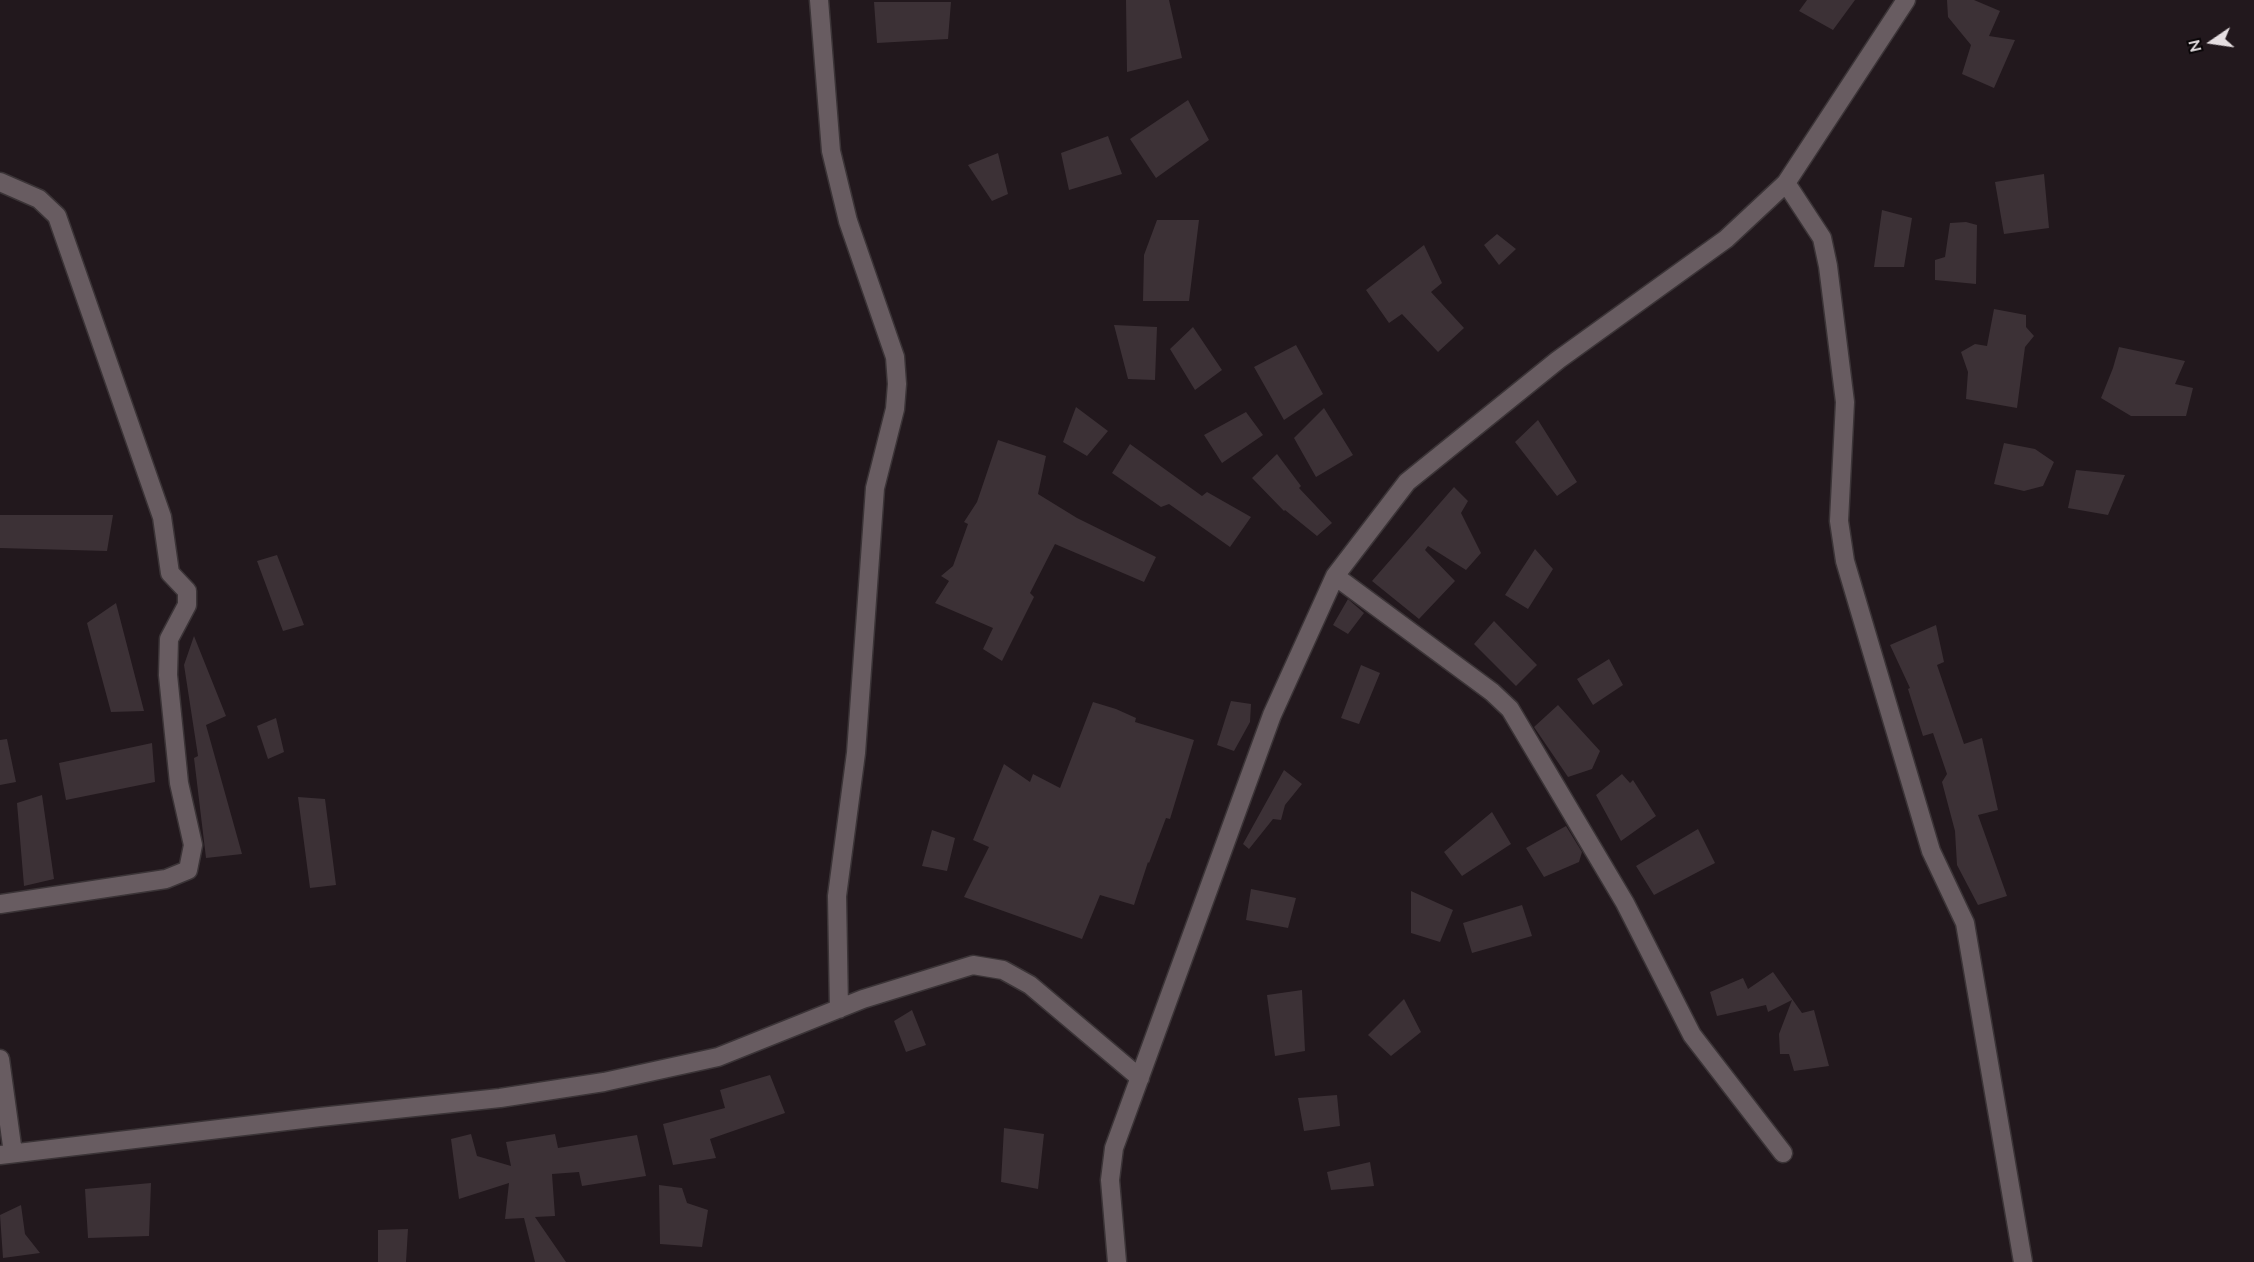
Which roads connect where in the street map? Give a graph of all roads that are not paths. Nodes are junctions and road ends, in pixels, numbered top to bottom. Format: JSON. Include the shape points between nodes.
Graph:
{"nodes":[{"id":1,"x":819,"y":0,"type":"edge"},
{"id":2,"x":1906,"y":0,"type":"edge"},
{"id":3,"x":0,"y":182,"type":"edge"},
{"id":4,"x":1786,"y":183,"type":"junction"},
{"id":5,"x":1335,"y":576,"type":"junction"},
{"id":6,"x":0,"y":904,"type":"edge"},
{"id":7,"x":839,"y":1009,"type":"junction"},
{"id":8,"x":0,"y":1059,"type":"edge"},
{"id":9,"x":1140,"y":1078,"type":"junction"},
{"id":10,"x":1784,"y":1153,"type":"dead end"},
{"id":11,"x":6,"y":1154,"type":"edge"},
{"id":12,"x":1117,"y":1262,"type":"edge"},
{"id":13,"x":2023,"y":1262,"type":"edge"}],
"edges":[{"from":1,"to":7,"type":"street","via":[[831,151],[848,221],[895,357],[897,384],[895,409],[875,488],[856,753],[837,896]]},
{"from":2,"to":4,"type":"street"},
{"from":3,"to":6,"type":"street","via":[[39,199],[57,216],[162,517],[170,573],[187,591],[187,605],[169,639],[168,675],[179,783],[193,845],[188,870],[165,879]]},
{"from":4,"to":5,"type":"street","via":[[1726,239],[1558,360],[1407,482]]},
{"from":4,"to":13,"type":"street","via":[[1822,238],[1828,266],[1845,402],[1839,521],[1845,561],[1931,851],[1965,923]]},
{"from":5,"to":9,"type":"street","via":[[1272,715]]},
{"from":5,"to":10,"type":"street","via":[[1510,709],[1625,903],[1692,1035]]},
{"from":7,"to":9,"type":"street","via":[[973,965],[1003,970],[1030,985]]},
{"from":7,"to":11,"type":"street","via":[[718,1057],[604,1082],[500,1098]]},
{"from":8,"to":11,"type":"street"},
{"from":9,"to":12,"type":"street","via":[[1114,1148],[1110,1180]]}]}
